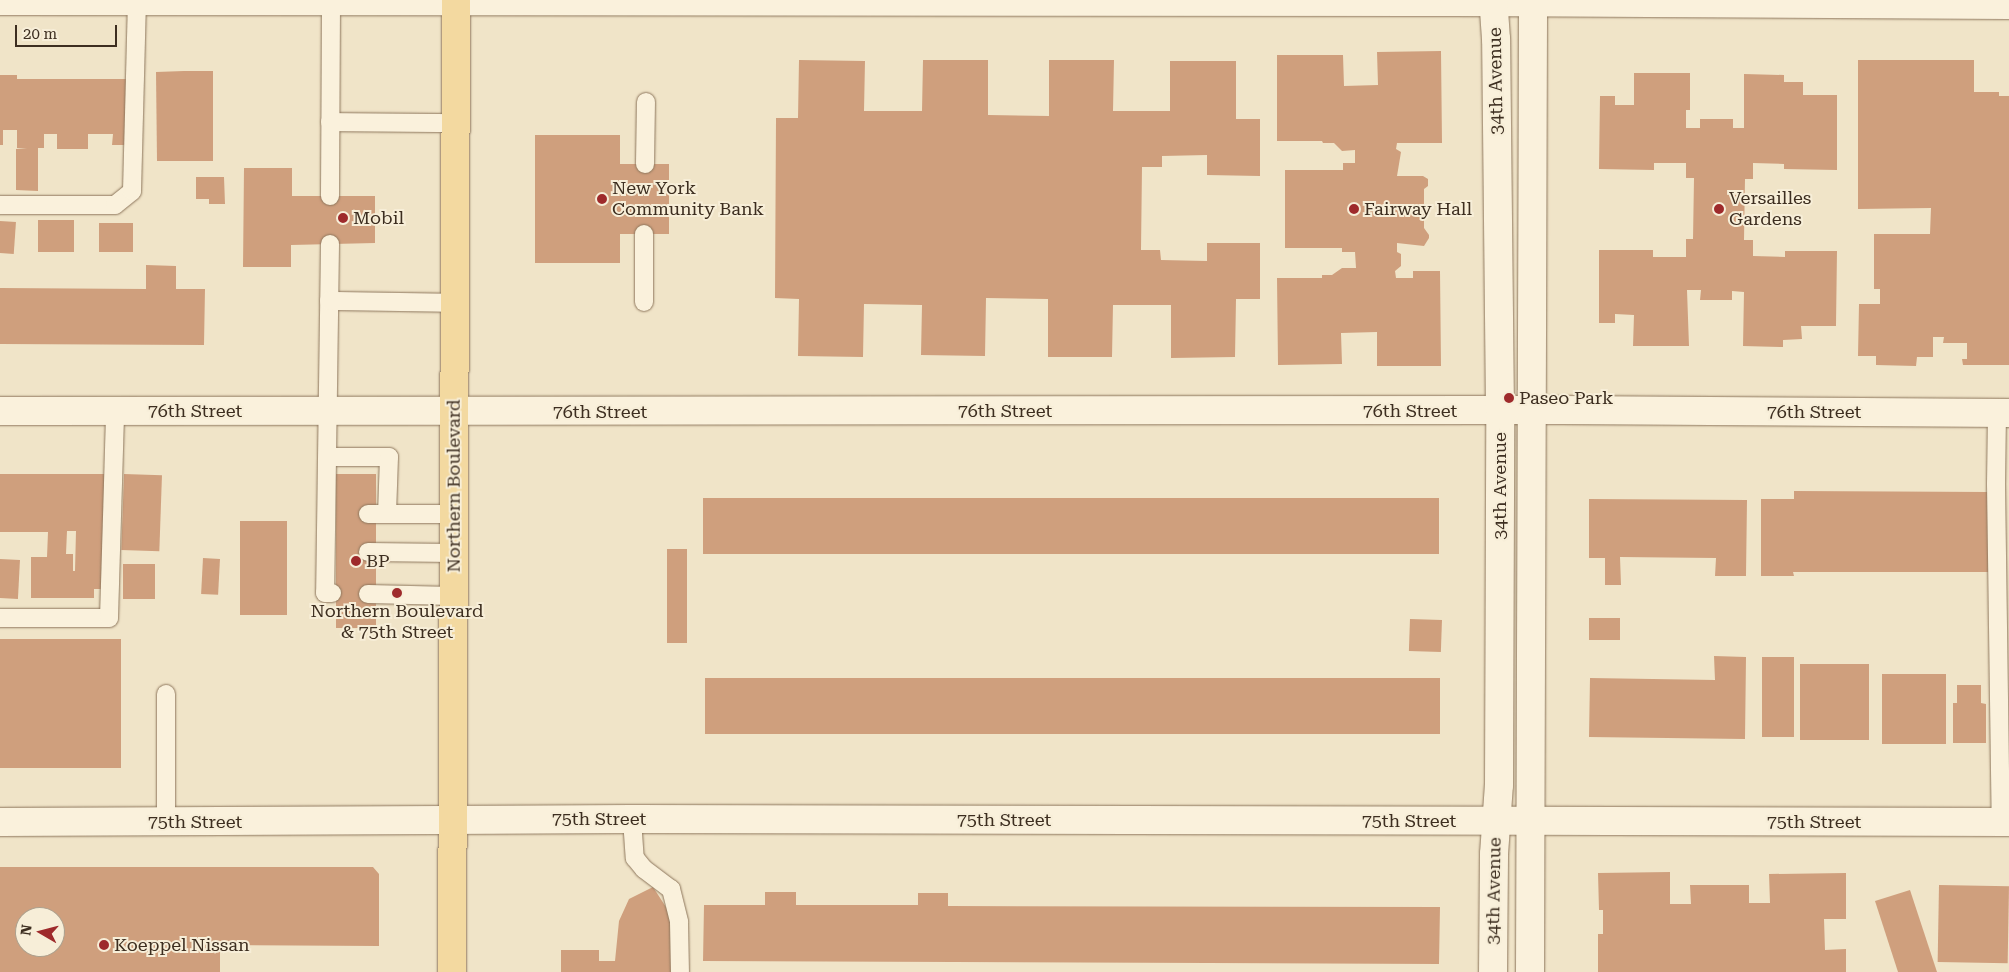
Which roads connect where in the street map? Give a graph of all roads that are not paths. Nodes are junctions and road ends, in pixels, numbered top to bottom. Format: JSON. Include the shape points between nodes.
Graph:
{"nodes":[{"id":1,"x":331,"y":0,"type":"edge"},
{"id":2,"x":456,"y":0,"type":"edge"},
{"id":3,"x":0,"y":1,"type":"edge"},
{"id":4,"x":137,"y":1,"type":"junction"},
{"id":5,"x":1493,"y":1,"type":"edge"},
{"id":6,"x":1533,"y":1,"type":"edge"},
{"id":7,"x":2009,"y":5,"type":"edge"},
{"id":8,"x":646,"y":102,"type":"dead end"},
{"id":9,"x":330,"y":122,"type":"junction"},
{"id":10,"x":456,"y":123,"type":"junction"},
{"id":11,"x":645,"y":164,"type":"dead end"},
{"id":12,"x":330,"y":196,"type":"dead end"},
{"id":13,"x":0,"y":205,"type":"edge"},
{"id":14,"x":644,"y":234,"type":"dead end"},
{"id":15,"x":330,"y":244,"type":"dead end"},
{"id":16,"x":330,"y":301,"type":"junction"},
{"id":17,"x":644,"y":302,"type":"dead end"},
{"id":18,"x":455,"y":303,"type":"junction"},
{"id":19,"x":0,"y":411,"type":"edge"},
{"id":20,"x":115,"y":411,"type":"junction"},
{"id":21,"x":1500,"y":411,"type":"junction"},
{"id":22,"x":1531,"y":411,"type":"junction"},
{"id":23,"x":329,"y":412,"type":"junction"},
{"id":24,"x":454,"y":412,"type":"junction"},
{"id":25,"x":2003,"y":413,"type":"edge"},
{"id":26,"x":328,"y":457,"type":"junction"},
{"id":27,"x":368,"y":514,"type":"dead end"},
{"id":28,"x":387,"y":514,"type":"junction"},
{"id":29,"x":453,"y":514,"type":"junction"},
{"id":30,"x":368,"y":552,"type":"dead end"},
{"id":31,"x":453,"y":553,"type":"junction"},
{"id":32,"x":332,"y":593,"type":"dead end"},
{"id":33,"x":368,"y":594,"type":"dead end"},
{"id":34,"x":453,"y":596,"type":"junction"},
{"id":35,"x":2003,"y":616,"type":"edge"},
{"id":36,"x":0,"y":618,"type":"edge"},
{"id":37,"x":166,"y":694,"type":"dead end"},
{"id":38,"x":452,"y":819,"type":"junction"},
{"id":39,"x":632,"y":819,"type":"junction"},
{"id":40,"x":1495,"y":821,"type":"junction"},
{"id":41,"x":1530,"y":821,"type":"junction"},
{"id":42,"x":0,"y":822,"type":"edge"},
{"id":43,"x":166,"y":822,"type":"junction"},
{"id":44,"x":2005,"y":822,"type":"edge"},
{"id":45,"x":452,"y":972,"type":"edge"},
{"id":46,"x":680,"y":972,"type":"edge"},
{"id":47,"x":1493,"y":972,"type":"edge"},
{"id":48,"x":1530,"y":972,"type":"edge"}],
"edges":[{"from":1,"to":2,"type":"street"},
{"from":1,"to":4,"type":"street"},
{"from":1,"to":9,"type":"lane"},
{"from":2,"to":5,"type":"street"},
{"from":2,"to":10,"type":"main road","name":"Northern Boulevard"},
{"from":3,"to":4,"type":"street"},
{"from":4,"to":13,"type":"lane","via":[[132,191],[116,205]]},
{"from":5,"to":6,"type":"street"},
{"from":5,"to":21,"type":"street","name":"34th Avenue"},
{"from":6,"to":7,"type":"street"},
{"from":6,"to":22,"type":"street","name":"34th Avenue"},
{"from":8,"to":11,"type":"lane"},
{"from":9,"to":10,"type":"lane"},
{"from":9,"to":12,"type":"lane"},
{"from":10,"to":18,"type":"main road","name":"Northern Boulevard"},
{"from":14,"to":17,"type":"lane"},
{"from":15,"to":16,"type":"lane"},
{"from":16,"to":18,"type":"lane"},
{"from":16,"to":23,"type":"lane"},
{"from":18,"to":24,"type":"main road","name":"Northern Boulevard"},
{"from":19,"to":20,"type":"street","name":"76th Street"},
{"from":20,"to":23,"type":"street","name":"76th Street"},
{"from":20,"to":36,"type":"lane","via":[[109,618]]},
{"from":21,"to":22,"type":"street","name":"76th Street"},
{"from":21,"to":24,"type":"street","name":"76th Street"},
{"from":21,"to":40,"type":"street","name":"34th Avenue","via":[[1499,786]]},
{"from":22,"to":25,"type":"street","name":"76th Street"},
{"from":22,"to":41,"type":"street","name":"34th Avenue"},
{"from":23,"to":24,"type":"street","name":"76th Street"},
{"from":23,"to":26,"type":"lane"},
{"from":24,"to":29,"type":"main road","name":"Northern Boulevard"},
{"from":25,"to":35,"type":"lane"},
{"from":26,"to":28,"type":"lane","via":[[388,457]]},
{"from":26,"to":32,"type":"lane","via":[[331,513],[325,593]]},
{"from":27,"to":28,"type":"lane"},
{"from":28,"to":29,"type":"lane"},
{"from":29,"to":31,"type":"main road","name":"Northern Boulevard"},
{"from":30,"to":31,"type":"lane"},
{"from":31,"to":34,"type":"main road","name":"Northern Boulevard"},
{"from":33,"to":34,"type":"lane"},
{"from":34,"to":38,"type":"main road","name":"Northern Boulevard"},
{"from":35,"to":44,"type":"lane"},
{"from":37,"to":43,"type":"lane"},
{"from":38,"to":39,"type":"street","name":"75th Street"},
{"from":38,"to":43,"type":"street","name":"75th Street"},
{"from":38,"to":45,"type":"main road","name":"Northern Boulevard"},
{"from":39,"to":40,"type":"street","name":"75th Street"},
{"from":39,"to":46,"type":"lane","via":[[635,858],[644,870],[671,889],[680,922]]},
{"from":40,"to":41,"type":"street","name":"75th Street"},
{"from":40,"to":47,"type":"street","name":"34th Avenue"},
{"from":41,"to":44,"type":"street","name":"75th Street"},
{"from":41,"to":48,"type":"street","name":"34th Avenue"},
{"from":42,"to":43,"type":"street","name":"75th Street"}]}
